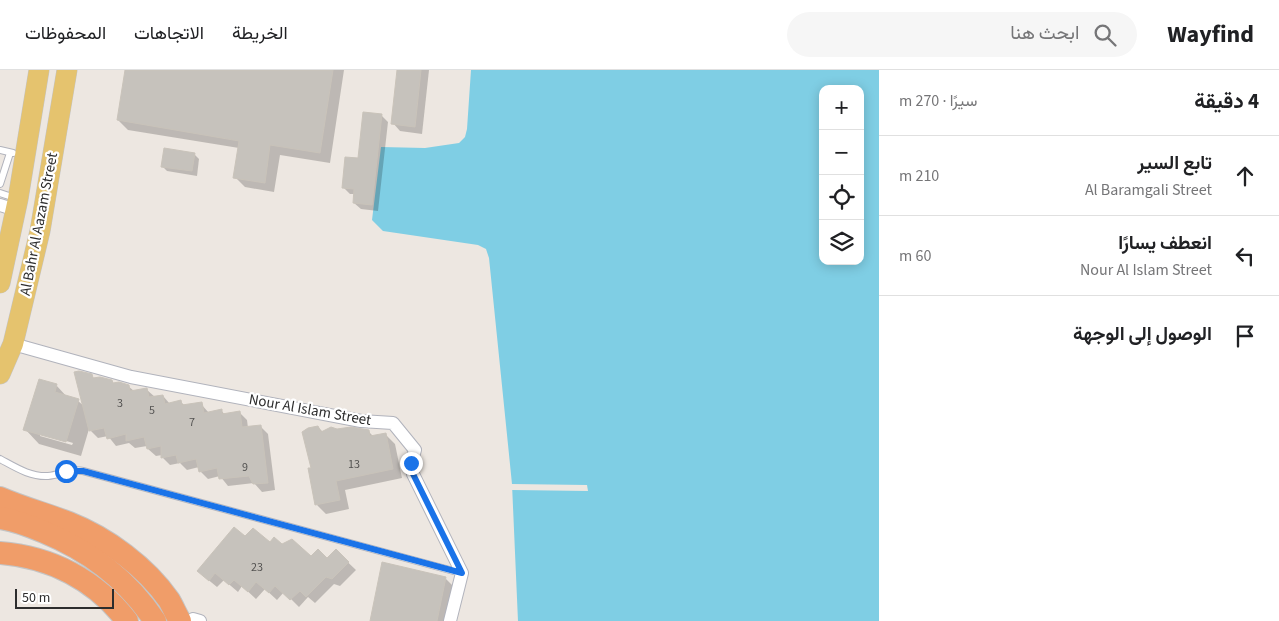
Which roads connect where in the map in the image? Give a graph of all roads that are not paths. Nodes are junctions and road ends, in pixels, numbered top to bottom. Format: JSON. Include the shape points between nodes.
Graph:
{"nodes":[{"id":1,"x":39,"y":70,"type":"edge"},
{"id":2,"x":67,"y":70,"type":"edge"},
{"id":3,"x":0,"y":150,"type":"edge"},
{"id":4,"x":18,"y":155,"type":"junction"},
{"id":5,"x":0,"y":184,"type":"edge"},
{"id":6,"x":9,"y":202,"type":"edge"},
{"id":7,"x":0,"y":281,"type":"edge"},
{"id":8,"x":13,"y":344,"type":"junction"},
{"id":9,"x":0,"y":374,"type":"edge"},
{"id":10,"x":0,"y":459,"type":"edge"},
{"id":11,"x":0,"y":498,"type":"edge"},
{"id":12,"x":0,"y":518,"type":"edge"},
{"id":13,"x":0,"y":553,"type":"edge"},
{"id":14,"x":462,"y":573,"type":"junction"},
{"id":15,"x":191,"y":620,"type":"edge"},
{"id":16,"x":127,"y":621,"type":"edge"},
{"id":17,"x":155,"y":621,"type":"edge"},
{"id":18,"x":450,"y":621,"type":"edge"}],
"edges":[{"from":1,"to":4,"type":"main road","name":"Al Bahr Al Aazam Street"},
{"from":2,"to":8,"type":"main road","name":"Al Bahr Al Aazam Street","via":[[40,231]]},
{"from":3,"to":4,"type":"lane"},
{"from":4,"to":5,"type":"lane"},
{"from":4,"to":6,"type":"main road","name":"Al Bahr Al Aazam Street"},
{"from":6,"to":7,"type":"main road","name":"Al Bahr Al Aazam Street"},
{"from":8,"to":9,"type":"main road","name":"Al Bahr Al Aazam Street"},
{"from":8,"to":14,"type":"street","name":"Nour Al Islam Street","via":[[131,377],[361,421],[393,423],[415,450],[411,463],[413,474]]},
{"from":10,"to":14,"type":"lane","via":[[34,475],[83,471]]},
{"from":11,"to":15,"type":"highway","via":[[97,537],[147,575]]},
{"from":12,"to":17,"type":"highway","via":[[63,539],[86,552],[128,585]]},
{"from":13,"to":16,"type":"highway","via":[[43,560],[68,570],[94,587]]},
{"from":14,"to":18,"type":"street"}]}
